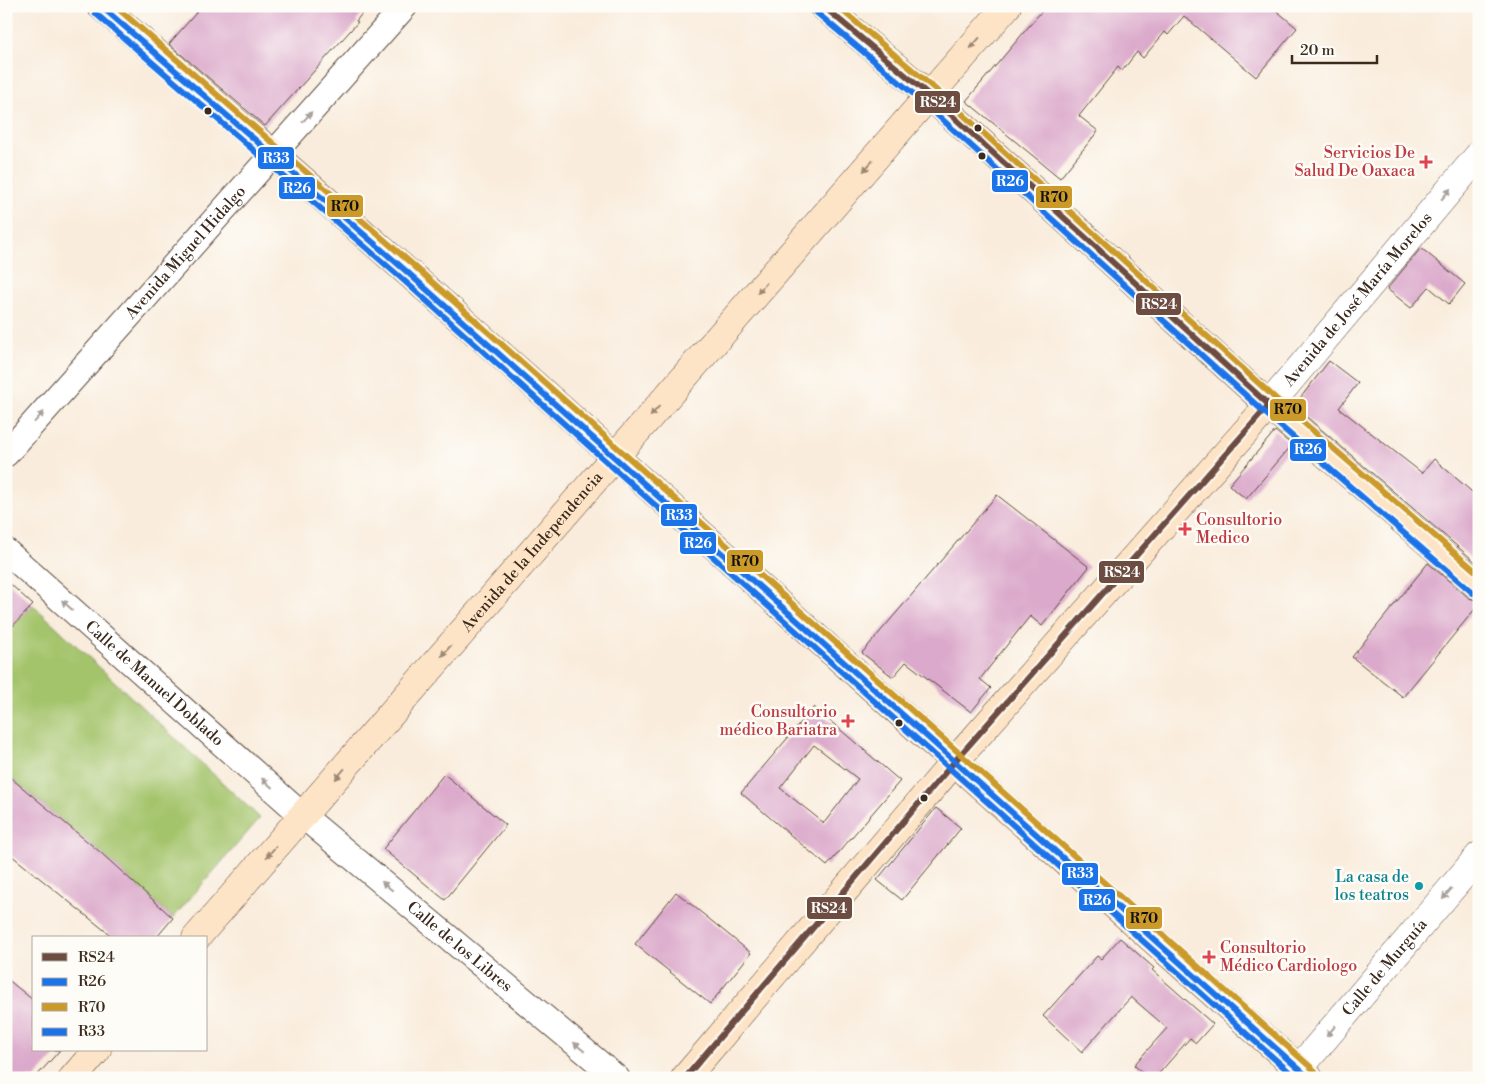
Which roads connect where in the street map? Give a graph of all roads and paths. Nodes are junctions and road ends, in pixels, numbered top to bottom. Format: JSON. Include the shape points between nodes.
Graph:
{"nodes":[{"id":1,"x":101,"y":6,"type":"edge"},
{"id":2,"x":405,"y":6,"type":"edge"},
{"id":3,"x":823,"y":6,"type":"edge"},
{"id":4,"x":1007,"y":6,"type":"edge"},
{"id":5,"x":932,"y":97,"type":"junction"},
{"id":6,"x":274,"y":154,"type":"junction"},
{"id":7,"x":1479,"y":155,"type":"edge"},
{"id":8,"x":1269,"y":405,"type":"junction"},
{"id":9,"x":6,"y":454,"type":"edge"},
{"id":10,"x":616,"y":456,"type":"junction"},
{"id":11,"x":6,"y":551,"type":"edge"},
{"id":12,"x":1479,"y":586,"type":"edge"},
{"id":13,"x":955,"y":761,"type":"junction"},
{"id":14,"x":303,"y":816,"type":"junction"},
{"id":15,"x":1479,"y":856,"type":"edge"},
{"id":16,"x":198,"y":936,"type":"edge"},
{"id":17,"x":95,"y":1052,"type":"edge"},
{"id":18,"x":1300,"y":1075,"type":"edge"},
{"id":19,"x":73,"y":1078,"type":"edge"},
{"id":20,"x":617,"y":1078,"type":"edge"},
{"id":21,"x":685,"y":1078,"type":"edge"}],
"edges":[{"from":1,"to":6,"type":"main road"},
{"from":6,"to":2,"type":"street","name":"Avenida Miguel Hidalgo","one_way":true},
{"from":3,"to":5,"type":"main road"},
{"from":4,"to":5,"type":"main road","name":"Avenida de la Independencia","one_way":true},
{"from":5,"to":8,"type":"main road"},
{"from":5,"to":10,"type":"main road","name":"Avenida de la Independencia","one_way":true},
{"from":9,"to":6,"type":"street","name":"Avenida Miguel Hidalgo","one_way":true},
{"from":6,"to":10,"type":"main road"},
{"from":8,"to":7,"type":"street","name":"Avenida de José María Morelos","one_way":true},
{"from":8,"to":12,"type":"main road"},
{"from":8,"to":13,"type":"main road","name":"Avenida de José María Morelos"},
{"from":10,"to":13,"type":"main road"},
{"from":10,"to":14,"type":"main road","name":"Avenida de la Independencia","one_way":true},
{"from":14,"to":11,"type":"street","name":"Calle de Manuel Doblado","one_way":true},
{"from":13,"to":18,"type":"main road"},
{"from":13,"to":21,"type":"main road","name":"Avenida de José María Morelos"},
{"from":14,"to":16,"type":"main road","name":"Avenida de la Independencia","one_way":true},
{"from":20,"to":14,"type":"street","name":"Calle de los Libres","one_way":true},
{"from":15,"to":18,"type":"street","name":"Calle de Murguía","one_way":true},
{"from":17,"to":19,"type":"main road"}]}
